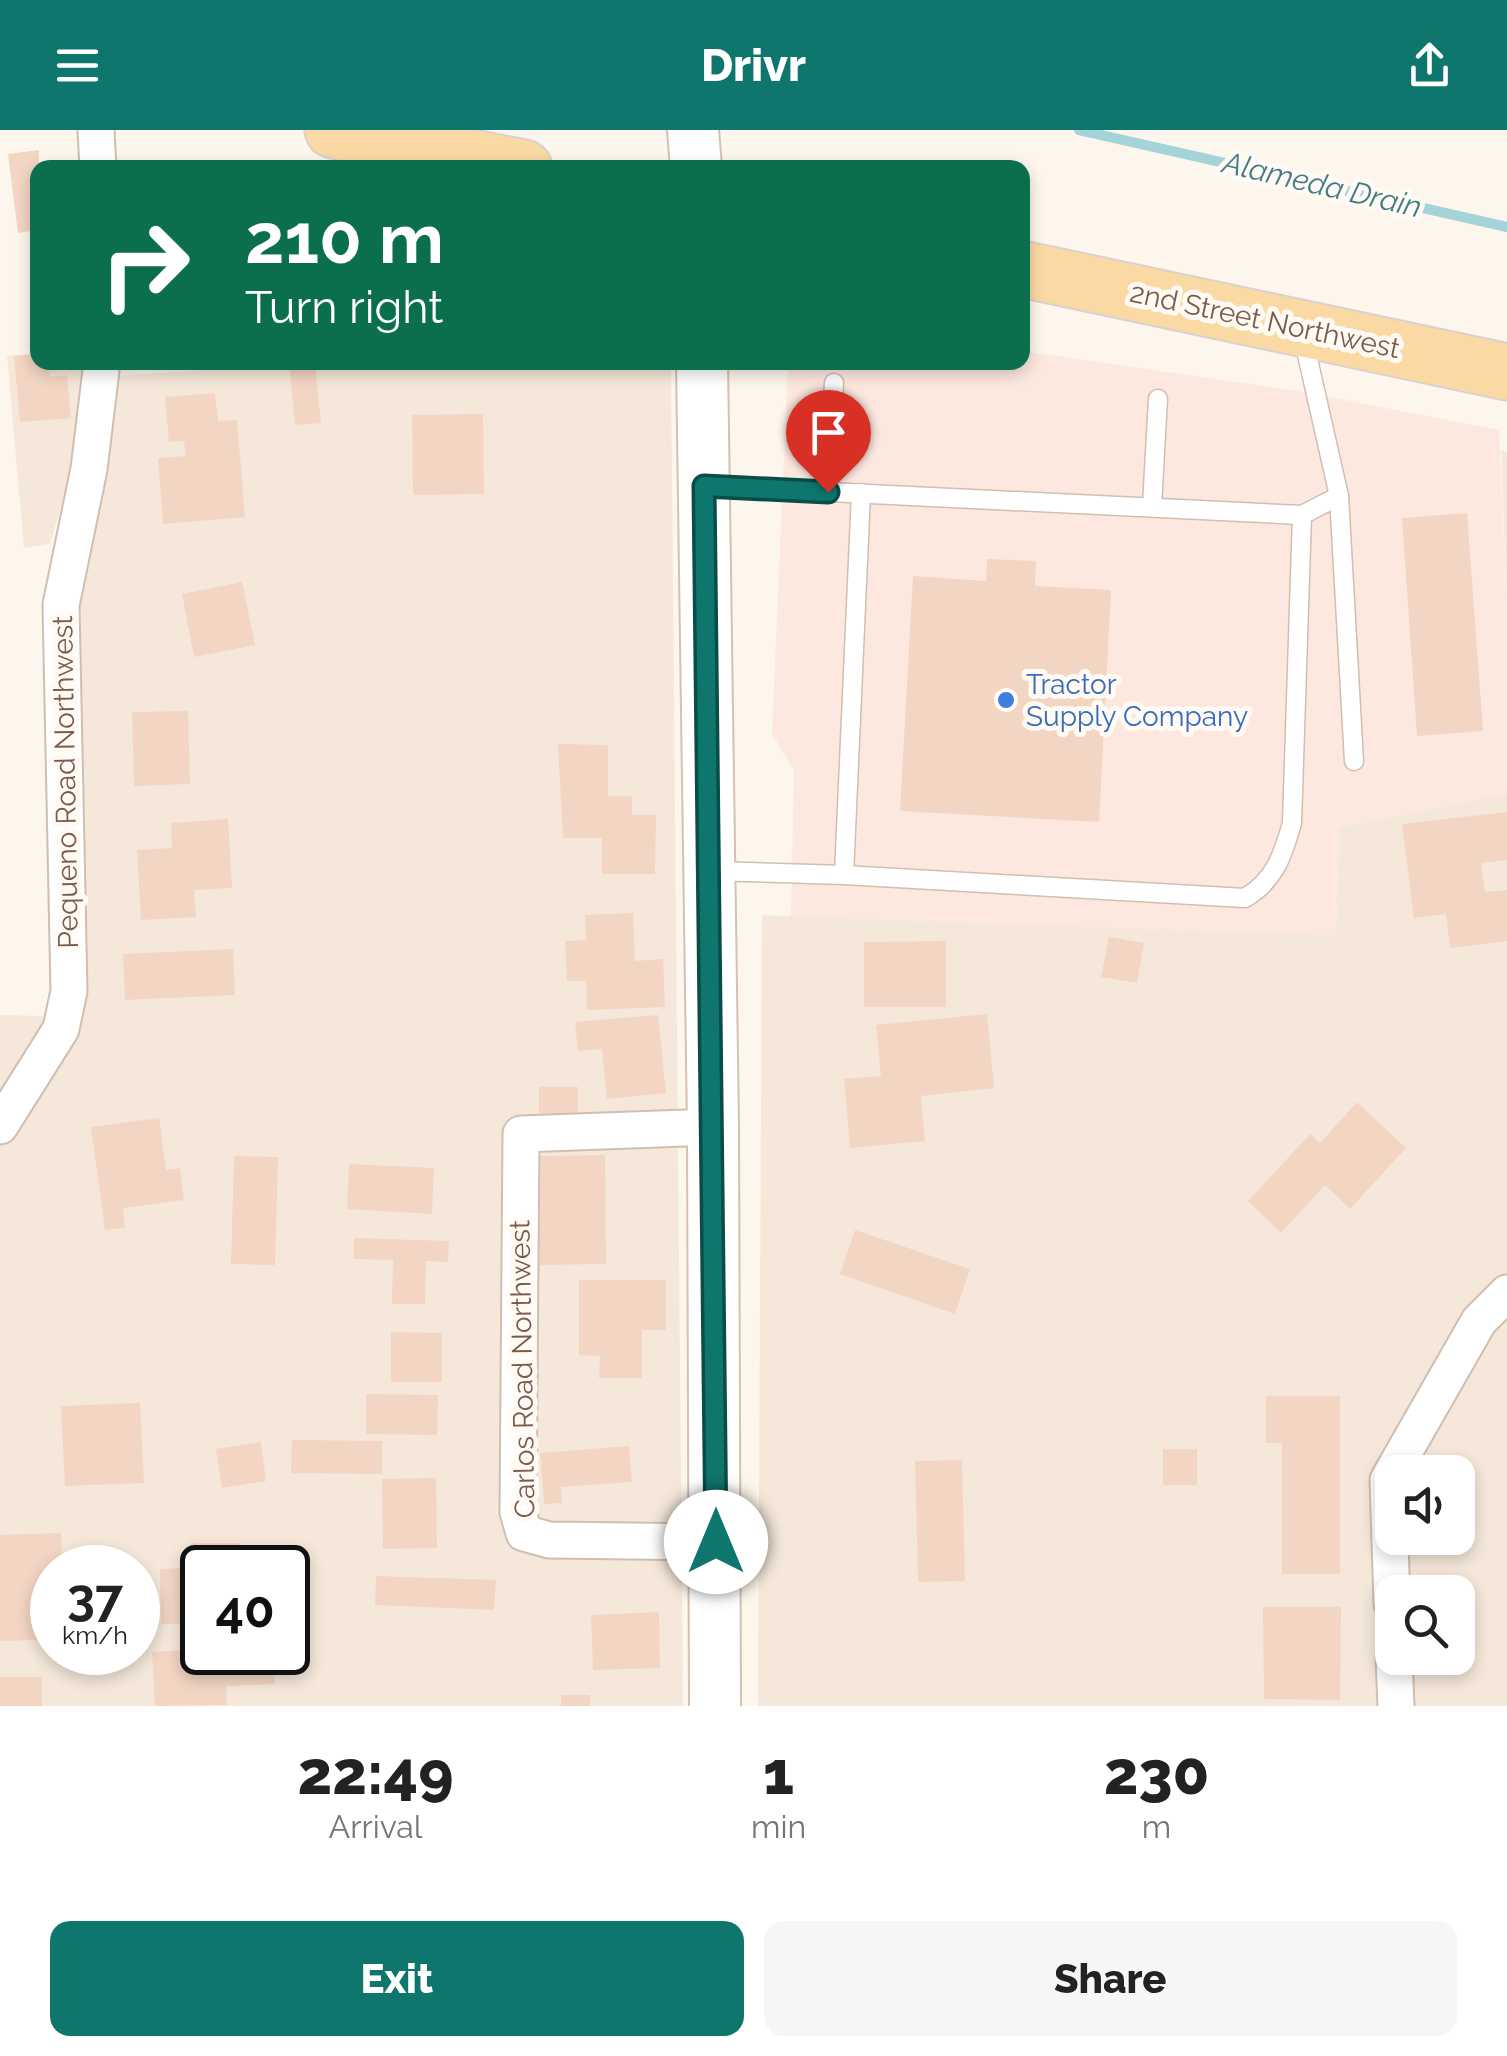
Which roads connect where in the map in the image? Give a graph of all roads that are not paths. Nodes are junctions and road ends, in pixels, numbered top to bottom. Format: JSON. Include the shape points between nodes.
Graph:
{"nodes":[{"id":1,"x":96,"y":130,"type":"edge"},
{"id":2,"x":333,"y":130,"type":"edge"},
{"id":3,"x":693,"y":130,"type":"edge"},
{"id":4,"x":98,"y":160,"type":"edge"},
{"id":5,"x":484,"y":160,"type":"edge"},
{"id":6,"x":695,"y":160,"type":"edge"},
{"id":7,"x":1030,"y":271,"type":"edge"},
{"id":8,"x":1301,"y":326,"type":"junction"},
{"id":9,"x":101,"y":370,"type":"edge"},
{"id":10,"x":702,"y":370,"type":"edge"},
{"id":11,"x":1507,"y":372,"type":"edge"},
{"id":12,"x":834,"y":383,"type":"dead end"},
{"id":13,"x":1158,"y":398,"type":"dead end"},
{"id":14,"x":704,"y":486,"type":"junction"},
{"id":15,"x":828,"y":492,"type":"junction"},
{"id":16,"x":861,"y":493,"type":"junction"},
{"id":17,"x":1340,"y":496,"type":"junction"},
{"id":18,"x":1152,"y":506,"type":"junction"},
{"id":19,"x":1302,"y":514,"type":"junction"},
{"id":20,"x":1354,"y":762,"type":"dead end"},
{"id":21,"x":710,"y":870,"type":"junction"},
{"id":22,"x":844,"y":875,"type":"junction"},
{"id":23,"x":0,"y":1126,"type":"edge"},
{"id":24,"x":713,"y":1127,"type":"junction"},
{"id":25,"x":1507,"y":1293,"type":"edge"},
{"id":26,"x":716,"y":1542,"type":"junction"},
{"id":27,"x":1391,"y":1575,"type":"edge"},
{"id":28,"x":1395,"y":1675,"type":"edge"},
{"id":29,"x":715,"y":1706,"type":"edge"},
{"id":30,"x":1396,"y":1706,"type":"edge"}],
"edges":[{"from":1,"to":4,"type":"street"},
{"from":2,"to":5,"type":"main road"},
{"from":3,"to":6,"type":"street"},
{"from":7,"to":8,"type":"main road","name":"2nd Street Northwest"},
{"from":8,"to":11,"type":"main road","name":"2nd Street Northwest"},
{"from":8,"to":17,"type":"lane"},
{"from":9,"to":23,"type":"street","name":"Pequeno Road Northwest","via":[[90,469],[61,605],[68,990],[61,1029]]},
{"from":10,"to":14,"type":"street"},
{"from":12,"to":15,"type":"lane"},
{"from":13,"to":18,"type":"lane"},
{"from":14,"to":15,"type":"lane"},
{"from":14,"to":21,"type":"street"},
{"from":15,"to":16,"type":"lane"},
{"from":16,"to":18,"type":"lane"},
{"from":16,"to":22,"type":"lane"},
{"from":17,"to":19,"type":"lane"},
{"from":17,"to":20,"type":"lane"},
{"from":18,"to":19,"type":"lane"},
{"from":19,"to":22,"type":"lane","via":[[1292,822],[1282,861],[1263,888],[1244,898]]},
{"from":21,"to":22,"type":"lane"},
{"from":21,"to":24,"type":"street"},
{"from":24,"to":26,"type":"street"},
{"from":24,"to":26,"type":"street","name":"Carlos Road Northwest","via":[[521,1134],[518,1512],[524,1533],[549,1540]]},
{"from":25,"to":27,"type":"street","via":[[1479,1320],[1388,1480]]},
{"from":26,"to":29,"type":"street"},
{"from":28,"to":30,"type":"street"}]}
